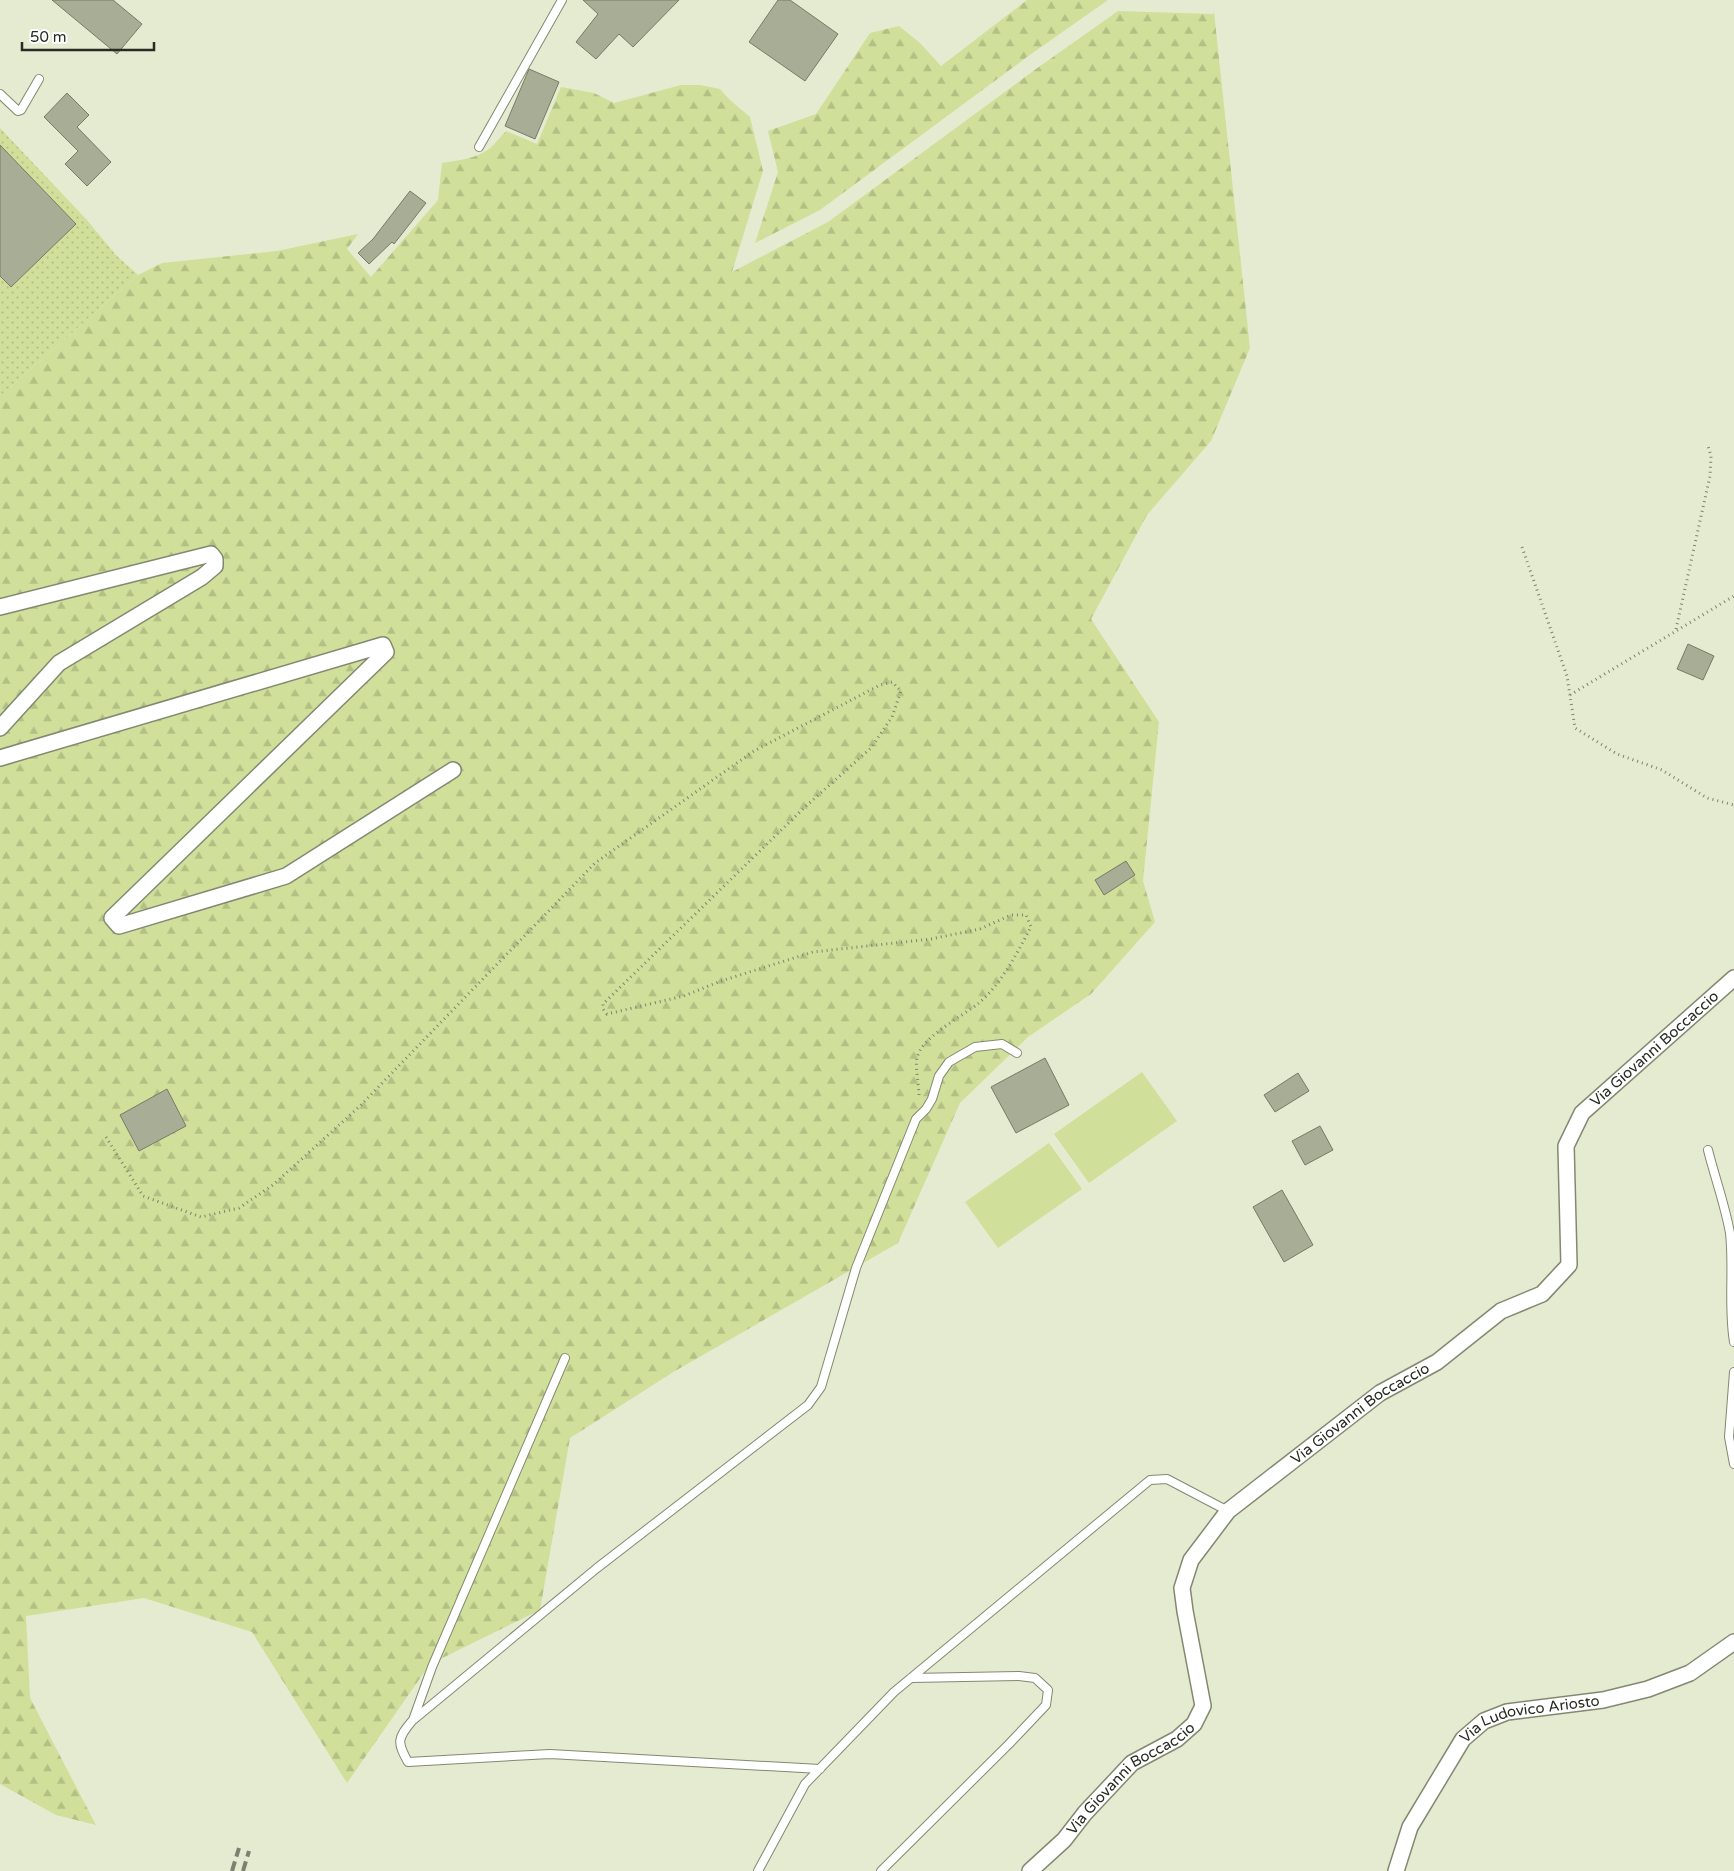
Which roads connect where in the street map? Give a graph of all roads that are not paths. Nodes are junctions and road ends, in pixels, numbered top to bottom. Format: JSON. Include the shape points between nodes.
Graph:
{"nodes":[{"id":1,"x":562,"y":0,"type":"edge"},
{"id":2,"x":39,"y":79,"type":"dead end"},
{"id":3,"x":0,"y":94,"type":"edge"},
{"id":4,"x":480,"y":147,"type":"dead end"},
{"id":5,"x":0,"y":607,"type":"edge"},
{"id":6,"x":0,"y":728,"type":"edge"},
{"id":7,"x":0,"y":758,"type":"edge"},
{"id":8,"x":453,"y":770,"type":"dead end"},
{"id":9,"x":1734,"y":978,"type":"edge"},
{"id":10,"x":1016,"y":1053,"type":"dead end"},
{"id":11,"x":1708,"y":1150,"type":"dead end"},
{"id":12,"x":1734,"y":1342,"type":"edge"},
{"id":13,"x":565,"y":1358,"type":"dead end"},
{"id":14,"x":1734,"y":1372,"type":"edge"},
{"id":15,"x":1734,"y":1464,"type":"edge"},
{"id":16,"x":1228,"y":1511,"type":"junction"},
{"id":17,"x":1734,"y":1642,"type":"edge"},
{"id":18,"x":911,"y":1678,"type":"junction"},
{"id":19,"x":412,"y":1721,"type":"junction"},
{"id":20,"x":820,"y":1769,"type":"junction"},
{"id":21,"x":758,"y":1871,"type":"edge"},
{"id":22,"x":881,"y":1871,"type":"edge"},
{"id":23,"x":1030,"y":1871,"type":"edge"},
{"id":24,"x":1396,"y":1871,"type":"edge"}],
"edges":[{"from":1,"to":4,"type":"lane"},
{"from":2,"to":3,"type":"lane","via":[[21,110],[18,111]]},
{"from":5,"to":6,"type":"street","via":[[211,554],[215,559],[215,566],[202,578],[59,663]]},
{"from":7,"to":8,"type":"street","via":[[383,645],[386,652],[112,918],[119,926],[286,876]]},
{"from":9,"to":16,"type":"street","name":"Via Giovanni Boccaccio","via":[[1582,1113],[1566,1146],[1569,1265],[1542,1294],[1501,1311],[1437,1362],[1380,1393]]},
{"from":10,"to":19,"type":"lane","via":[[1002,1044],[975,1047],[950,1062],[939,1076],[932,1099],[916,1119],[856,1268],[821,1387],[808,1405],[596,1568]]},
{"from":11,"to":12,"type":"lane","via":[[1730,1233]]},
{"from":13,"to":19,"type":"lane","via":[[432,1667]]},
{"from":14,"to":15,"type":"lane","via":[[1729,1437]]},
{"from":16,"to":18,"type":"lane","via":[[1167,1479],[1150,1480]]},
{"from":16,"to":23,"type":"street","name":"Via Giovanni Boccaccio","via":[[1191,1560],[1182,1588],[1203,1706],[1194,1724],[1177,1739],[1132,1763],[1085,1812],[1064,1840]]},
{"from":17,"to":24,"type":"street","name":"Via Ludovico Ariosto","via":[[1690,1673],[1648,1689],[1603,1700],[1507,1712],[1484,1721],[1463,1739],[1410,1827]]},
{"from":18,"to":20,"type":"lane"},
{"from":18,"to":22,"type":"lane","via":[[1035,1678],[1048,1690],[1046,1705]]},
{"from":19,"to":20,"type":"lane","via":[[402,1734],[400,1747],[408,1762],[550,1754]]},
{"from":20,"to":21,"type":"lane","via":[[805,1784]]}]}
